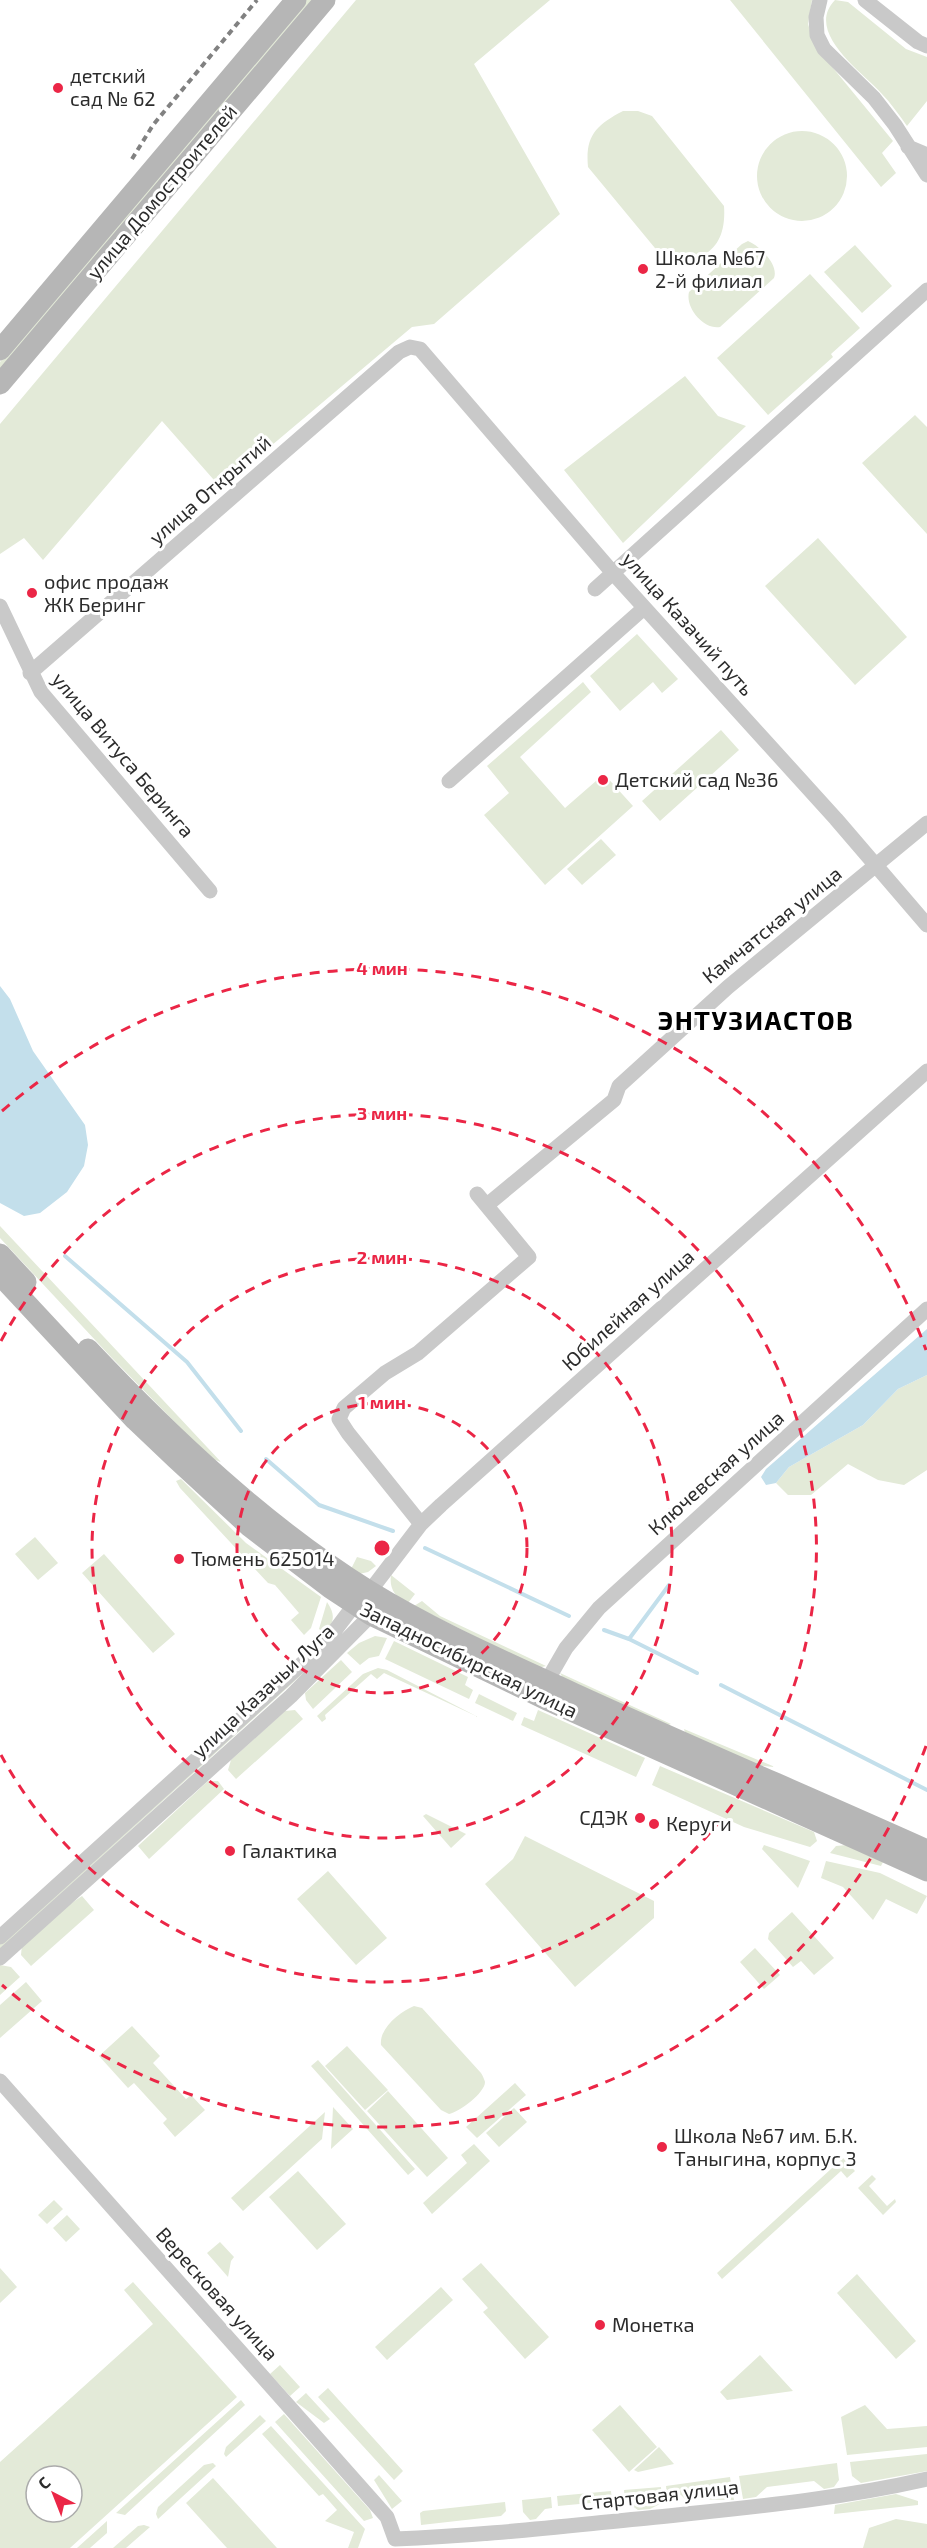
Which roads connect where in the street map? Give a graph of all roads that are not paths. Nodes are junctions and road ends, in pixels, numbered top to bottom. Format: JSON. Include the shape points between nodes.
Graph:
{"nodes":[{"id":1,"x":296,"y":0,"type":"edge"},
{"id":2,"x":325,"y":0,"type":"edge"},
{"id":3,"x":820,"y":0,"type":"edge"},
{"id":4,"x":865,"y":0,"type":"edge"},
{"id":5,"x":927,"y":46,"type":"edge"},
{"id":6,"x":908,"y":147,"type":"junction"},
{"id":7,"x":927,"y":155,"type":"edge"},
{"id":8,"x":927,"y":175,"type":"edge"},
{"id":9,"x":927,"y":290,"type":"edge"},
{"id":10,"x":420,"y":349,"type":"joint"},
{"id":11,"x":0,"y":350,"type":"edge"},
{"id":12,"x":0,"y":384,"type":"edge"},
{"id":13,"x":612,"y":573,"type":"junction"},
{"id":14,"x":595,"y":589,"type":"dead end"},
{"id":15,"x":0,"y":606,"type":"edge"},
{"id":16,"x":644,"y":608,"type":"junction"},
{"id":17,"x":30,"y":673,"type":"junction"},
{"id":18,"x":449,"y":781,"type":"dead end"},
{"id":19,"x":927,"y":823,"type":"edge"},
{"id":20,"x":877,"y":866,"type":"junction"},
{"id":21,"x":210,"y":891,"type":"dead end"},
{"id":22,"x":927,"y":925,"type":"edge"},
{"id":23,"x":927,"y":1071,"type":"edge"},
{"id":24,"x":0,"y":1254,"type":"edge"},
{"id":25,"x":0,"y":1275,"type":"edge"},
{"id":26,"x":927,"y":1309,"type":"edge"},
{"id":27,"x":421,"y":1524,"type":"junction"},
{"id":28,"x":365,"y":1604,"type":"junction"},
{"id":29,"x":547,"y":1681,"type":"junction"},
{"id":30,"x":927,"y":1849,"type":"edge"},
{"id":31,"x":927,"y":1871,"type":"edge"},
{"id":32,"x":0,"y":1937,"type":"edge"},
{"id":33,"x":0,"y":1958,"type":"edge"},
{"id":34,"x":0,"y":2081,"type":"edge"},
{"id":35,"x":927,"y":2479,"type":"edge"},
{"id":36,"x":392,"y":2544,"type":"edge"}],
"edges":[{"from":1,"to":11,"type":"main road","name":"улица Домостроителей"},
{"from":2,"to":12,"type":"main road","name":"улица Домостроителей"},
{"from":3,"to":6,"type":"street","via":[[817,35],[824,49],[874,98]]},
{"from":4,"to":5,"type":"street"},
{"from":6,"to":7,"type":"street"},
{"from":6,"to":8,"type":"street"},
{"from":9,"to":13,"type":"street"},
{"from":10,"to":13,"type":"street","name":"улица Казачий путь"},
{"from":10,"to":17,"type":"street","name":"улица Открытий","via":[[410,347],[399,352]]},
{"from":13,"to":14,"type":"street"},
{"from":13,"to":16,"type":"street","name":"улица Казачий путь"},
{"from":15,"to":17,"type":"street","name":"улица Витуса Беринга"},
{"from":16,"to":18,"type":"street"},
{"from":16,"to":20,"type":"street","name":"улица Казачий путь"},
{"from":17,"to":21,"type":"street","name":"улица Витуса Беринга","via":[[41,692]]},
{"from":19,"to":20,"type":"street","name":"Камчатская улица"},
{"from":20,"to":22,"type":"street","name":"улица Казачий путь"},
{"from":20,"to":27,"type":"street","name":"Камчатская улица","via":[[728,987],[619,1086],[614,1100],[482,1200],[529,1257],[418,1353],[385,1373],[344,1408],[339,1419]]},
{"from":23,"to":27,"type":"street","name":"Юбилейная улица"},
{"from":24,"to":28,"type":"main road","name":"Западносибирская улица","via":[[152,1415]]},
{"from":25,"to":28,"type":"main road","name":"Западносибирская улица","via":[[135,1420],[250,1527]]},
{"from":26,"to":29,"type":"street","name":"Ключевская улица","via":[[599,1608],[566,1648]]},
{"from":27,"to":28,"type":"street","name":"Юбилейная улица"},
{"from":28,"to":29,"type":"main road","name":"Западносибирская улица"},
{"from":28,"to":31,"type":"main road","name":"Западносибирская улица","via":[[549,1701]]},
{"from":28,"to":32,"type":"street","name":"улица Казачьи Луга"},
{"from":28,"to":33,"type":"street","name":"улица Казачьи Луга","via":[[291,1696]]},
{"from":29,"to":30,"type":"main road","name":"Западносибирская улица"},
{"from":34,"to":36,"type":"street","name":"Вересковая улица","via":[[387,2517]]},
{"from":35,"to":36,"type":"street","name":"Стартовая улица","via":[[741,2508]]}]}
